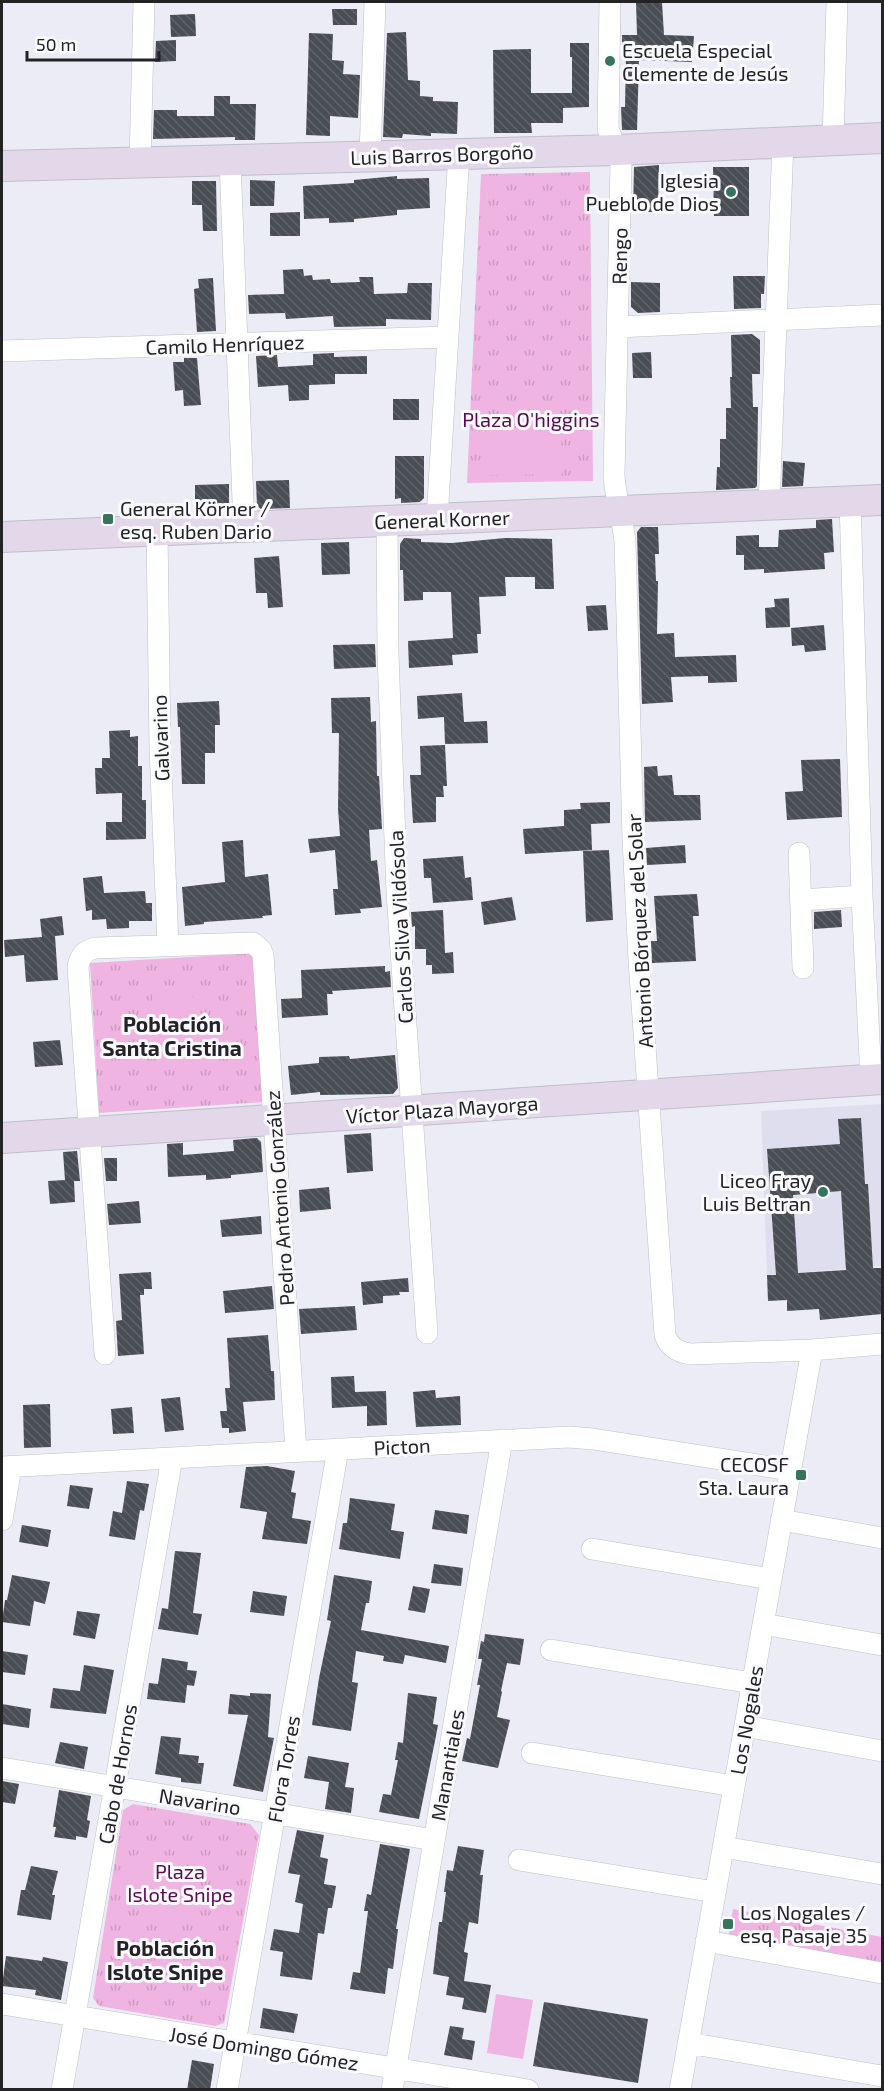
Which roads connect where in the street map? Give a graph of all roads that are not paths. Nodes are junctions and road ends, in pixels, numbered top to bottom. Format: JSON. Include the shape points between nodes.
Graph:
{"nodes":[{"id":1,"x":144,"y":2,"type":"edge"},
{"id":2,"x":375,"y":2,"type":"edge"},
{"id":3,"x":610,"y":2,"type":"edge"},
{"id":4,"x":837,"y":2,"type":"edge"},
{"id":5,"x":882,"y":138,"type":"edge"},
{"id":6,"x":833,"y":140,"type":"junction"},
{"id":7,"x":783,"y":142,"type":"junction"},
{"id":8,"x":617,"y":150,"type":"junction"},
{"id":9,"x":459,"y":153,"type":"junction"},
{"id":10,"x":370,"y":156,"type":"junction"},
{"id":11,"x":230,"y":160,"type":"junction"},
{"id":12,"x":140,"y":162,"type":"junction"},
{"id":13,"x":2,"y":166,"type":"edge"},
{"id":14,"x":882,"y":315,"type":"edge"},
{"id":15,"x":776,"y":320,"type":"junction"},
{"id":16,"x":617,"y":327,"type":"junction"},
{"id":17,"x":448,"y":337,"type":"junction"},
{"id":18,"x":237,"y":343,"type":"junction"},
{"id":19,"x":2,"y":351,"type":"edge"},
{"id":20,"x":882,"y":501,"type":"edge"},
{"id":21,"x":850,"y":502,"type":"junction"},
{"id":22,"x":769,"y":505,"type":"junction"},
{"id":23,"x":620,"y":513,"type":"junction"},
{"id":24,"x":437,"y":519,"type":"junction"},
{"id":25,"x":387,"y":521,"type":"junction"},
{"id":26,"x":244,"y":527,"type":"junction"},
{"id":27,"x":157,"y":531,"type":"junction"},
{"id":28,"x":2,"y":537,"type":"edge"},
{"id":29,"x":799,"y":853,"type":"dead end"},
{"id":30,"x":862,"y":896,"type":"junction"},
{"id":31,"x":801,"y":900,"type":"junction"},
{"id":32,"x":168,"y":945,"type":"junction"},
{"id":33,"x":803,"y":968,"type":"dead end"},
{"id":34,"x":877,"y":1079,"type":"edge"},
{"id":35,"x":648,"y":1096,"type":"junction"},
{"id":36,"x":412,"y":1111,"type":"junction"},
{"id":37,"x":274,"y":1120,"type":"junction"},
{"id":38,"x":89,"y":1132,"type":"junction"},
{"id":39,"x":2,"y":1138,"type":"edge"},
{"id":40,"x":427,"y":1333,"type":"dead end"},
{"id":41,"x":882,"y":1344,"type":"edge"},
{"id":42,"x":812,"y":1350,"type":"junction"},
{"id":43,"x":105,"y":1354,"type":"dead end"},
{"id":44,"x":502,"y":1440,"type":"junction"},
{"id":45,"x":338,"y":1449,"type":"junction"},
{"id":46,"x":296,"y":1452,"type":"junction"},
{"id":47,"x":172,"y":1458,"type":"junction"},
{"id":48,"x":6,"y":1467,"type":"edge"},
{"id":49,"x":790,"y":1470,"type":"junction"},
{"id":50,"x":2,"y":1520,"type":"edge"},
{"id":51,"x":781,"y":1520,"type":"junction"},
{"id":52,"x":882,"y":1538,"type":"edge"},
{"id":53,"x":592,"y":1549,"type":"dead end"},
{"id":54,"x":771,"y":1579,"type":"junction"},
{"id":55,"x":763,"y":1624,"type":"junction"},
{"id":56,"x":882,"y":1645,"type":"edge"},
{"id":57,"x":551,"y":1650,"type":"dead end"},
{"id":58,"x":752,"y":1683,"type":"junction"},
{"id":59,"x":745,"y":1726,"type":"junction"},
{"id":60,"x":882,"y":1751,"type":"edge"},
{"id":61,"x":532,"y":1753,"type":"dead end"},
{"id":62,"x":2,"y":1768,"type":"edge"},
{"id":63,"x":734,"y":1786,"type":"junction"},
{"id":64,"x":115,"y":1787,"type":"junction"},
{"id":65,"x":275,"y":1813,"type":"junction"},
{"id":66,"x":434,"y":1840,"type":"junction"},
{"id":67,"x":723,"y":1847,"type":"junction"},
{"id":68,"x":519,"y":1860,"type":"dead end"},
{"id":69,"x":882,"y":1874,"type":"edge"},
{"id":70,"x":715,"y":1892,"type":"junction"},
{"id":71,"x":706,"y":1941,"type":"junction"},
{"id":72,"x":882,"y":1972,"type":"edge"},
{"id":73,"x":2,"y":2004,"type":"edge"},
{"id":74,"x":75,"y":2017,"type":"junction"},
{"id":75,"x":236,"y":2043,"type":"junction"},
{"id":76,"x":688,"y":2043,"type":"junction"},
{"id":77,"x":882,"y":2076,"type":"edge"},
{"id":78,"x":394,"y":2079,"type":"edge"},
{"id":79,"x":62,"y":2090,"type":"edge"},
{"id":80,"x":227,"y":2090,"type":"edge"},
{"id":81,"x":528,"y":2090,"type":"edge"},
{"id":82,"x":680,"y":2090,"type":"edge"}],
"edges":[{"from":1,"to":12,"type":"street"},
{"from":2,"to":10,"type":"street"},
{"from":3,"to":8,"type":"street","name":"Rengo","via":[[608,129]]},
{"from":4,"to":6,"type":"street"},
{"from":5,"to":6,"type":"street","name":"Luis Barros Borgoño"},
{"from":6,"to":7,"type":"street","name":"Luis Barros Borgoño"},
{"from":7,"to":8,"type":"street","name":"Luis Barros Borgoño"},
{"from":7,"to":15,"type":"street"},
{"from":8,"to":9,"type":"street","name":"Luis Barros Borgoño"},
{"from":8,"to":16,"type":"street","name":"Rengo","via":[[621,163]]},
{"from":9,"to":10,"type":"street","name":"Luis Barros Borgoño"},
{"from":9,"to":17,"type":"street"},
{"from":10,"to":11,"type":"street","name":"Luis Barros Borgoño"},
{"from":11,"to":12,"type":"street","name":"Luis Barros Borgoño"},
{"from":11,"to":18,"type":"street"},
{"from":12,"to":13,"type":"street","name":"Luis Barros Borgoño"},
{"from":14,"to":15,"type":"street"},
{"from":15,"to":16,"type":"street"},
{"from":15,"to":22,"type":"street"},
{"from":16,"to":23,"type":"street","name":"Rengo","via":[[614,475]]},
{"from":17,"to":18,"type":"street","name":"Camilo Henríquez"},
{"from":17,"to":24,"type":"street"},
{"from":18,"to":19,"type":"street","name":"Camilo Henríquez"},
{"from":18,"to":26,"type":"street"},
{"from":20,"to":21,"type":"street","name":"General Korner"},
{"from":21,"to":22,"type":"street","name":"General Korner"},
{"from":21,"to":30,"type":"street"},
{"from":22,"to":23,"type":"street","name":"General Korner"},
{"from":23,"to":24,"type":"street","name":"General Korner"},
{"from":23,"to":35,"type":"street","name":"Antonio Bórquez del Solar","via":[[625,542],[632,806]]},
{"from":24,"to":25,"type":"street","name":"General Korner"},
{"from":25,"to":26,"type":"street","name":"General Korner"},
{"from":25,"to":36,"type":"street","name":"Carlos Silva Vildósola","via":[[393,800]]},
{"from":26,"to":27,"type":"street","name":"General Korner"},
{"from":27,"to":28,"type":"street","name":"General Korner"},
{"from":27,"to":32,"type":"street","name":"Galvarino"},
{"from":29,"to":31,"type":"street"},
{"from":30,"to":31,"type":"street"},
{"from":30,"to":34,"type":"street"},
{"from":31,"to":33,"type":"street"},
{"from":32,"to":37,"type":"street","name":"Pedro Antonio González","via":[[248,941],[257,945],[262,955]]},
{"from":32,"to":38,"type":"street","via":[[95,948],[83,954],[78,967]]},
{"from":34,"to":35,"type":"street","name":"Víctor Plaza Mayorga"},
{"from":35,"to":36,"type":"street","name":"Víctor Plaza Mayorga"},
{"from":35,"to":42,"type":"street","name":"Antonio Bórquez del Solar","via":[[665,1335],[672,1347],[690,1354]]},
{"from":36,"to":37,"type":"street","name":"Víctor Plaza Mayorga"},
{"from":36,"to":40,"type":"street","name":"Carlos Silva Vildósola"},
{"from":37,"to":38,"type":"street","name":"Víctor Plaza Mayorga"},
{"from":37,"to":46,"type":"street","name":"Pedro Antonio González"},
{"from":38,"to":39,"type":"street","name":"Víctor Plaza Mayorga"},
{"from":38,"to":43,"type":"street"},
{"from":41,"to":42,"type":"street"},
{"from":42,"to":49,"type":"street","name":"Los Nogales"},
{"from":44,"to":45,"type":"street","name":"Picton"},
{"from":44,"to":49,"type":"street","name":"Picton","via":[[581,1437]]},
{"from":44,"to":66,"type":"street","name":"Manantiales"},
{"from":45,"to":46,"type":"street","name":"Picton"},
{"from":45,"to":65,"type":"street","name":"Flora Torres"},
{"from":46,"to":47,"type":"street","name":"Picton"},
{"from":47,"to":48,"type":"street","name":"Picton"},
{"from":47,"to":64,"type":"street","name":"Cabo de Hornos"},
{"from":48,"to":50,"type":"street"},
{"from":49,"to":51,"type":"street","name":"Los Nogales"},
{"from":51,"to":52,"type":"street"},
{"from":51,"to":54,"type":"street","name":"Los Nogales"},
{"from":53,"to":54,"type":"street"},
{"from":54,"to":55,"type":"street","name":"Los Nogales"},
{"from":55,"to":56,"type":"street"},
{"from":55,"to":58,"type":"street","name":"Los Nogales"},
{"from":57,"to":58,"type":"street"},
{"from":58,"to":59,"type":"street","name":"Los Nogales"},
{"from":59,"to":60,"type":"street"},
{"from":59,"to":63,"type":"street","name":"Los Nogales"},
{"from":61,"to":63,"type":"street"},
{"from":62,"to":64,"type":"street","name":"Navarino"},
{"from":63,"to":67,"type":"street","name":"Los Nogales"},
{"from":64,"to":65,"type":"street","name":"Navarino"},
{"from":64,"to":74,"type":"street","name":"Cabo de Hornos"},
{"from":65,"to":66,"type":"street","name":"Navarino"},
{"from":65,"to":75,"type":"street","name":"Flora Torres"},
{"from":66,"to":78,"type":"street","name":"Manantiales"},
{"from":67,"to":69,"type":"street"},
{"from":67,"to":70,"type":"street","name":"Los Nogales"},
{"from":68,"to":70,"type":"street"},
{"from":70,"to":71,"type":"street","name":"Los Nogales"},
{"from":71,"to":72,"type":"street"},
{"from":71,"to":76,"type":"street","name":"Los Nogales"},
{"from":73,"to":74,"type":"street","name":"José Domingo Gómez"},
{"from":74,"to":75,"type":"street","name":"José Domingo Gómez"},
{"from":74,"to":79,"type":"street","name":"Cabo de Hornos"},
{"from":75,"to":78,"type":"street","name":"José Domingo Gómez"},
{"from":75,"to":80,"type":"street","name":"Flora Torres"},
{"from":76,"to":77,"type":"street"},
{"from":76,"to":82,"type":"street","name":"Los Nogales"},
{"from":78,"to":81,"type":"street","name":"José Domingo Gómez"}]}
